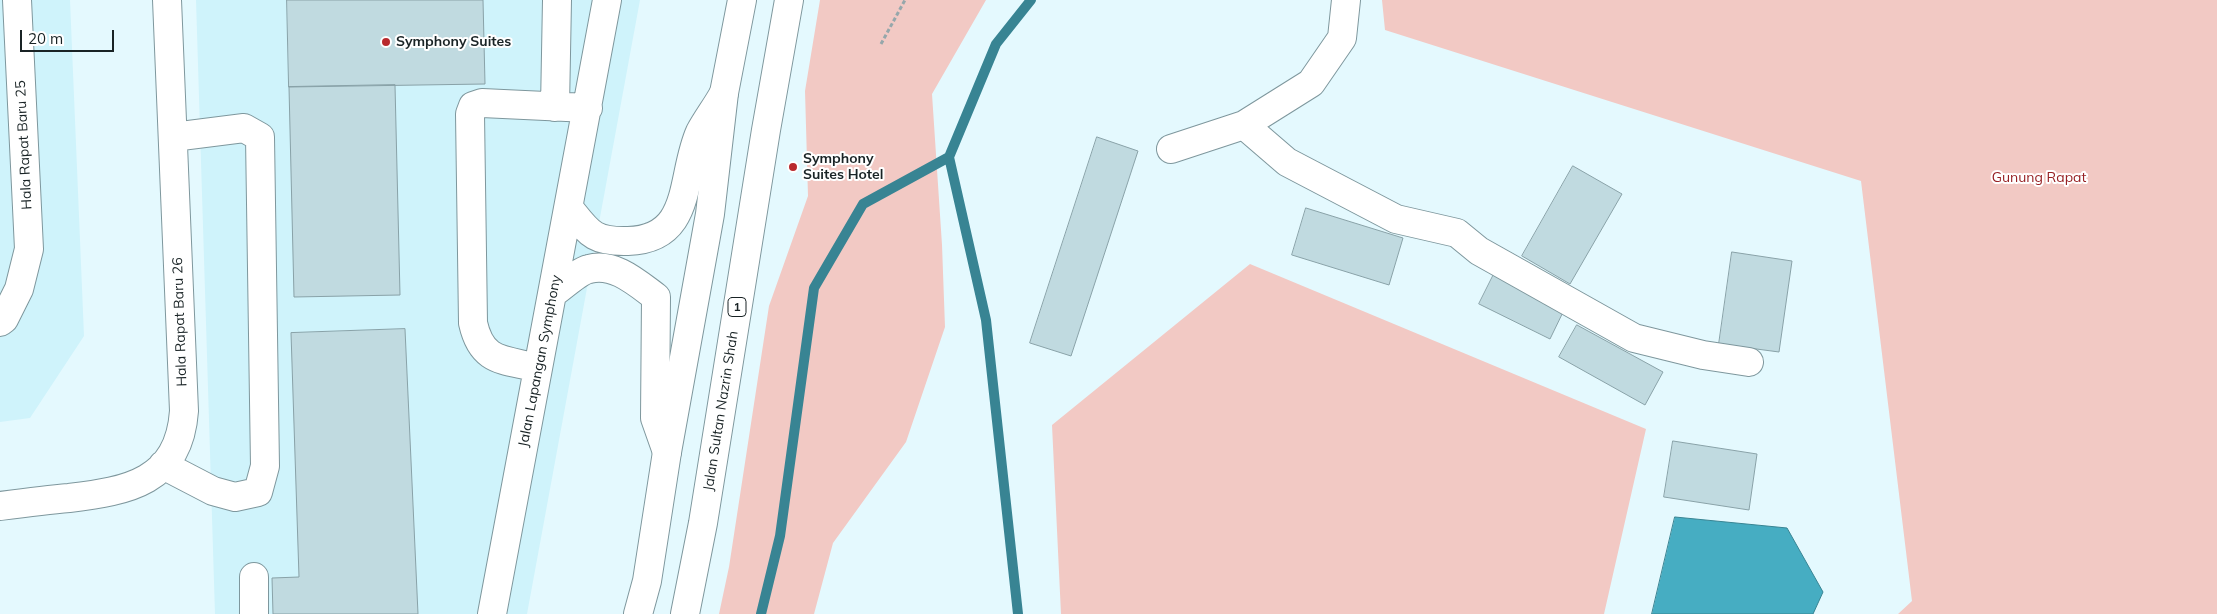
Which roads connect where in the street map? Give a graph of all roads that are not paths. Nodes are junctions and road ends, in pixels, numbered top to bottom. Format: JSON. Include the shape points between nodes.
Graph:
{"nodes":[{"id":1,"x":17,"y":0,"type":"edge"},
{"id":2,"x":167,"y":0,"type":"edge"},
{"id":3,"x":557,"y":0,"type":"edge"},
{"id":4,"x":607,"y":0,"type":"edge"},
{"id":5,"x":742,"y":0,"type":"edge"},
{"id":6,"x":790,"y":0,"type":"edge"},
{"id":7,"x":1346,"y":0,"type":"edge"},
{"id":8,"x":724,"y":93,"type":"junction"},
{"id":9,"x":555,"y":107,"type":"junction"},
{"id":10,"x":588,"y":108,"type":"junction"},
{"id":11,"x":1244,"y":125,"type":"junction"},
{"id":12,"x":173,"y":137,"type":"junction"},
{"id":13,"x":1171,"y":149,"type":"dead end"},
{"id":14,"x":569,"y":208,"type":"junction"},
{"id":15,"x":553,"y":294,"type":"junction"},
{"id":16,"x":0,"y":322,"type":"edge"},
{"id":17,"x":1749,"y":362,"type":"dead end"},
{"id":18,"x":538,"y":368,"type":"junction"},
{"id":19,"x":667,"y":452,"type":"junction"},
{"id":20,"x":163,"y":465,"type":"junction"},
{"id":21,"x":0,"y":506,"type":"edge"},
{"id":22,"x":254,"y":578,"type":"dead end"},
{"id":23,"x":254,"y":614,"type":"edge"},
{"id":24,"x":492,"y":614,"type":"edge"},
{"id":25,"x":638,"y":614,"type":"edge"},
{"id":26,"x":685,"y":614,"type":"edge"}],
"edges":[{"from":1,"to":16,"type":"main road","name":"Hala Rapat Baru 25","via":[[29,249],[19,289]]},
{"from":2,"to":12,"type":"main road","name":"Hala Rapat Baru 26"},
{"from":3,"to":9,"type":"main road"},
{"from":4,"to":10,"type":"main road","name":"Jalan Lapangan Symphony"},
{"from":5,"to":8,"type":"main road"},
{"from":6,"to":26,"type":"main road","name":"Jalan Sultan Nazrin Shah","number":"1","via":[[703,524]]},
{"from":7,"to":11,"type":"main road","via":[[1342,38],[1311,83]]},
{"from":8,"to":14,"type":"main road","via":[[700,133],[680,209],[664,231],[645,240],[611,242],[590,234]]},
{"from":8,"to":19,"type":"main road","via":[[710,214]]},
{"from":9,"to":10,"type":"main road"},
{"from":9,"to":18,"type":"main road","via":[[482,104],[473,106],[470,114],[473,323],[477,340],[490,356]]},
{"from":10,"to":14,"type":"main road","name":"Jalan Lapangan Symphony"},
{"from":11,"to":13,"type":"main road"},
{"from":11,"to":17,"type":"main road","via":[[1287,162],[1396,219],[1457,233],[1479,252],[1634,338],[1703,355]]},
{"from":12,"to":20,"type":"main road","name":"Hala Rapat Baru 26","via":[[184,411],[177,445]]},
{"from":12,"to":20,"type":"main road","via":[[244,128],[260,137],[265,466],[258,492],[235,497],[213,491]]},
{"from":14,"to":15,"type":"main road","name":"Jalan Lapangan Symphony"},
{"from":15,"to":18,"type":"main road","name":"Jalan Lapangan Symphony"},
{"from":15,"to":19,"type":"main road","via":[[588,269],[609,268],[632,279],[656,297],[655,418]]},
{"from":18,"to":24,"type":"main road","name":"Jalan Lapangan Symphony"},
{"from":19,"to":25,"type":"main road","via":[[647,581]]},
{"from":20,"to":21,"type":"main road","name":"Hala Rapat Baru 26","via":[[158,473],[133,487],[109,493]]},
{"from":22,"to":23,"type":"main road"}]}
